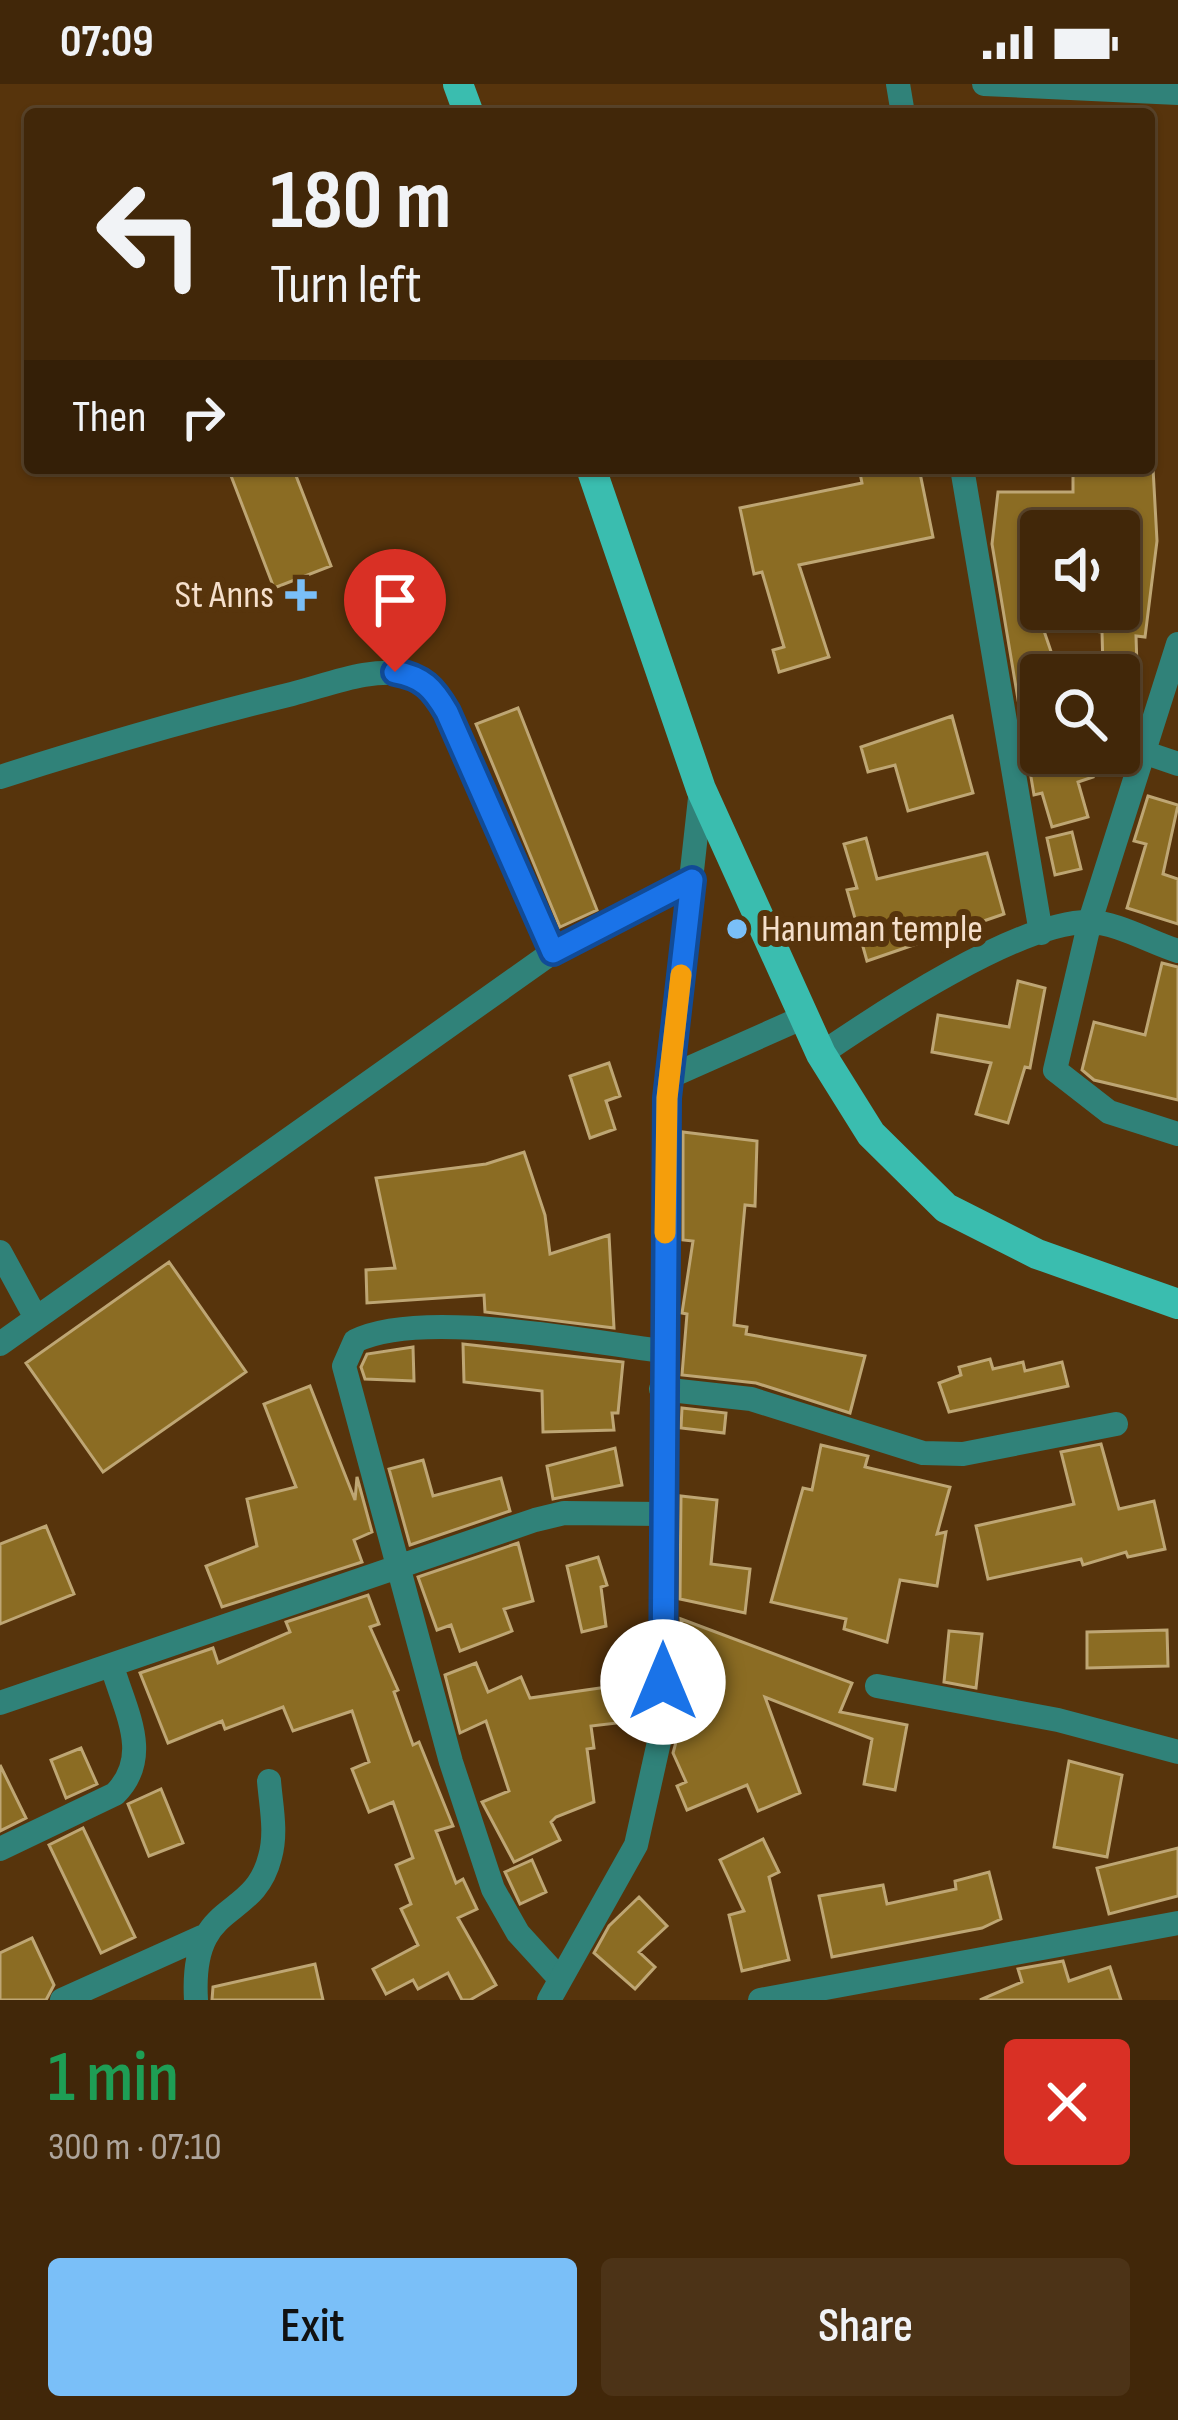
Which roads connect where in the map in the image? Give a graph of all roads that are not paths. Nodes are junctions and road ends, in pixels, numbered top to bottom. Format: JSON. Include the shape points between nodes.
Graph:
{"nodes":[{"id":1,"x":984,"y":84,"type":"edge"},
{"id":2,"x":1178,"y":93,"type":"edge"},
{"id":3,"x":592,"y":474,"type":"edge"},
{"id":4,"x":963,"y":474,"type":"edge"},
{"id":5,"x":1178,"y":644,"type":"edge"},
{"id":6,"x":1143,"y":752,"type":"junction"},
{"id":7,"x":1178,"y":764,"type":"edge"},
{"id":8,"x":0,"y":777,"type":"edge"},
{"id":9,"x":701,"y":789,"type":"junction"},
{"id":10,"x":692,"y":880,"type":"junction"},
{"id":11,"x":1090,"y":921,"type":"junction"},
{"id":12,"x":1041,"y":933,"type":"junction"},
{"id":13,"x":1178,"y":951,"type":"edge"},
{"id":14,"x":553,"y":952,"type":"junction"},
{"id":15,"x":804,"y":1017,"type":"junction"},
{"id":16,"x":821,"y":1054,"type":"junction"},
{"id":17,"x":669,"y":1077,"type":"junction"},
{"id":18,"x":1178,"y":1134,"type":"edge"},
{"id":19,"x":0,"y":1252,"type":"edge"},
{"id":20,"x":1178,"y":1304,"type":"edge"},
{"id":21,"x":36,"y":1318,"type":"junction"},
{"id":22,"x":0,"y":1344,"type":"edge"},
{"id":23,"x":662,"y":1351,"type":"junction"},
{"id":24,"x":662,"y":1389,"type":"junction"},
{"id":25,"x":1116,"y":1424,"type":"dead end"},
{"id":26,"x":662,"y":1514,"type":"junction"},
{"id":27,"x":400,"y":1569,"type":"junction"},
{"id":28,"x":112,"y":1666,"type":"junction"},
{"id":29,"x":878,"y":1686,"type":"dead end"},
{"id":30,"x":0,"y":1703,"type":"edge"},
{"id":31,"x":1178,"y":1752,"type":"edge"},
{"id":32,"x":269,"y":1781,"type":"dead end"},
{"id":33,"x":0,"y":1849,"type":"edge"},
{"id":34,"x":1178,"y":1924,"type":"edge"},
{"id":35,"x":202,"y":1936,"type":"junction"},
{"id":36,"x":554,"y":1990,"type":"edge"},
{"id":37,"x":62,"y":2000,"type":"edge"},
{"id":38,"x":196,"y":2000,"type":"edge"},
{"id":39,"x":760,"y":2000,"type":"edge"}],
"edges":[{"from":1,"to":2,"type":"street"},
{"from":3,"to":9,"type":"main road"},
{"from":4,"to":12,"type":"street"},
{"from":5,"to":6,"type":"street"},
{"from":6,"to":7,"type":"street"},
{"from":6,"to":11,"type":"street"},
{"from":8,"to":14,"type":"street","via":[[151,729],[355,679],[416,676],[447,712]]},
{"from":9,"to":10,"type":"street"},
{"from":9,"to":15,"type":"main road"},
{"from":10,"to":14,"type":"street"},
{"from":10,"to":17,"type":"street"},
{"from":11,"to":12,"type":"street"},
{"from":11,"to":13,"type":"street"},
{"from":11,"to":18,"type":"street","via":[[1055,1070],[1109,1112]]},
{"from":12,"to":16,"type":"street","via":[[918,988]]},
{"from":14,"to":21,"type":"street"},
{"from":15,"to":16,"type":"main road"},
{"from":15,"to":17,"type":"street"},
{"from":16,"to":20,"type":"main road","via":[[871,1134],[946,1208],[1037,1254]]},
{"from":17,"to":23,"type":"street"},
{"from":19,"to":21,"type":"street"},
{"from":21,"to":22,"type":"street"},
{"from":23,"to":24,"type":"street"},
{"from":23,"to":27,"type":"street","via":[[498,1330],[399,1330],[355,1341],[344,1366],[347,1384]]},
{"from":24,"to":25,"type":"street","via":[[751,1399],[923,1453],[964,1454]]},
{"from":24,"to":26,"type":"street"},
{"from":26,"to":27,"type":"street","via":[[564,1514]]},
{"from":26,"to":36,"type":"street","via":[[663,1724],[653,1782],[635,1845]]},
{"from":27,"to":28,"type":"street"},
{"from":27,"to":36,"type":"street","via":[[493,1889]]},
{"from":28,"to":30,"type":"street"},
{"from":28,"to":33,"type":"street","via":[[135,1742],[130,1779],[115,1794]]},
{"from":29,"to":31,"type":"street"},
{"from":32,"to":35,"type":"street","via":[[270,1859],[257,1884]]},
{"from":34,"to":39,"type":"street"},
{"from":35,"to":37,"type":"street"},
{"from":35,"to":38,"type":"street"}]}
